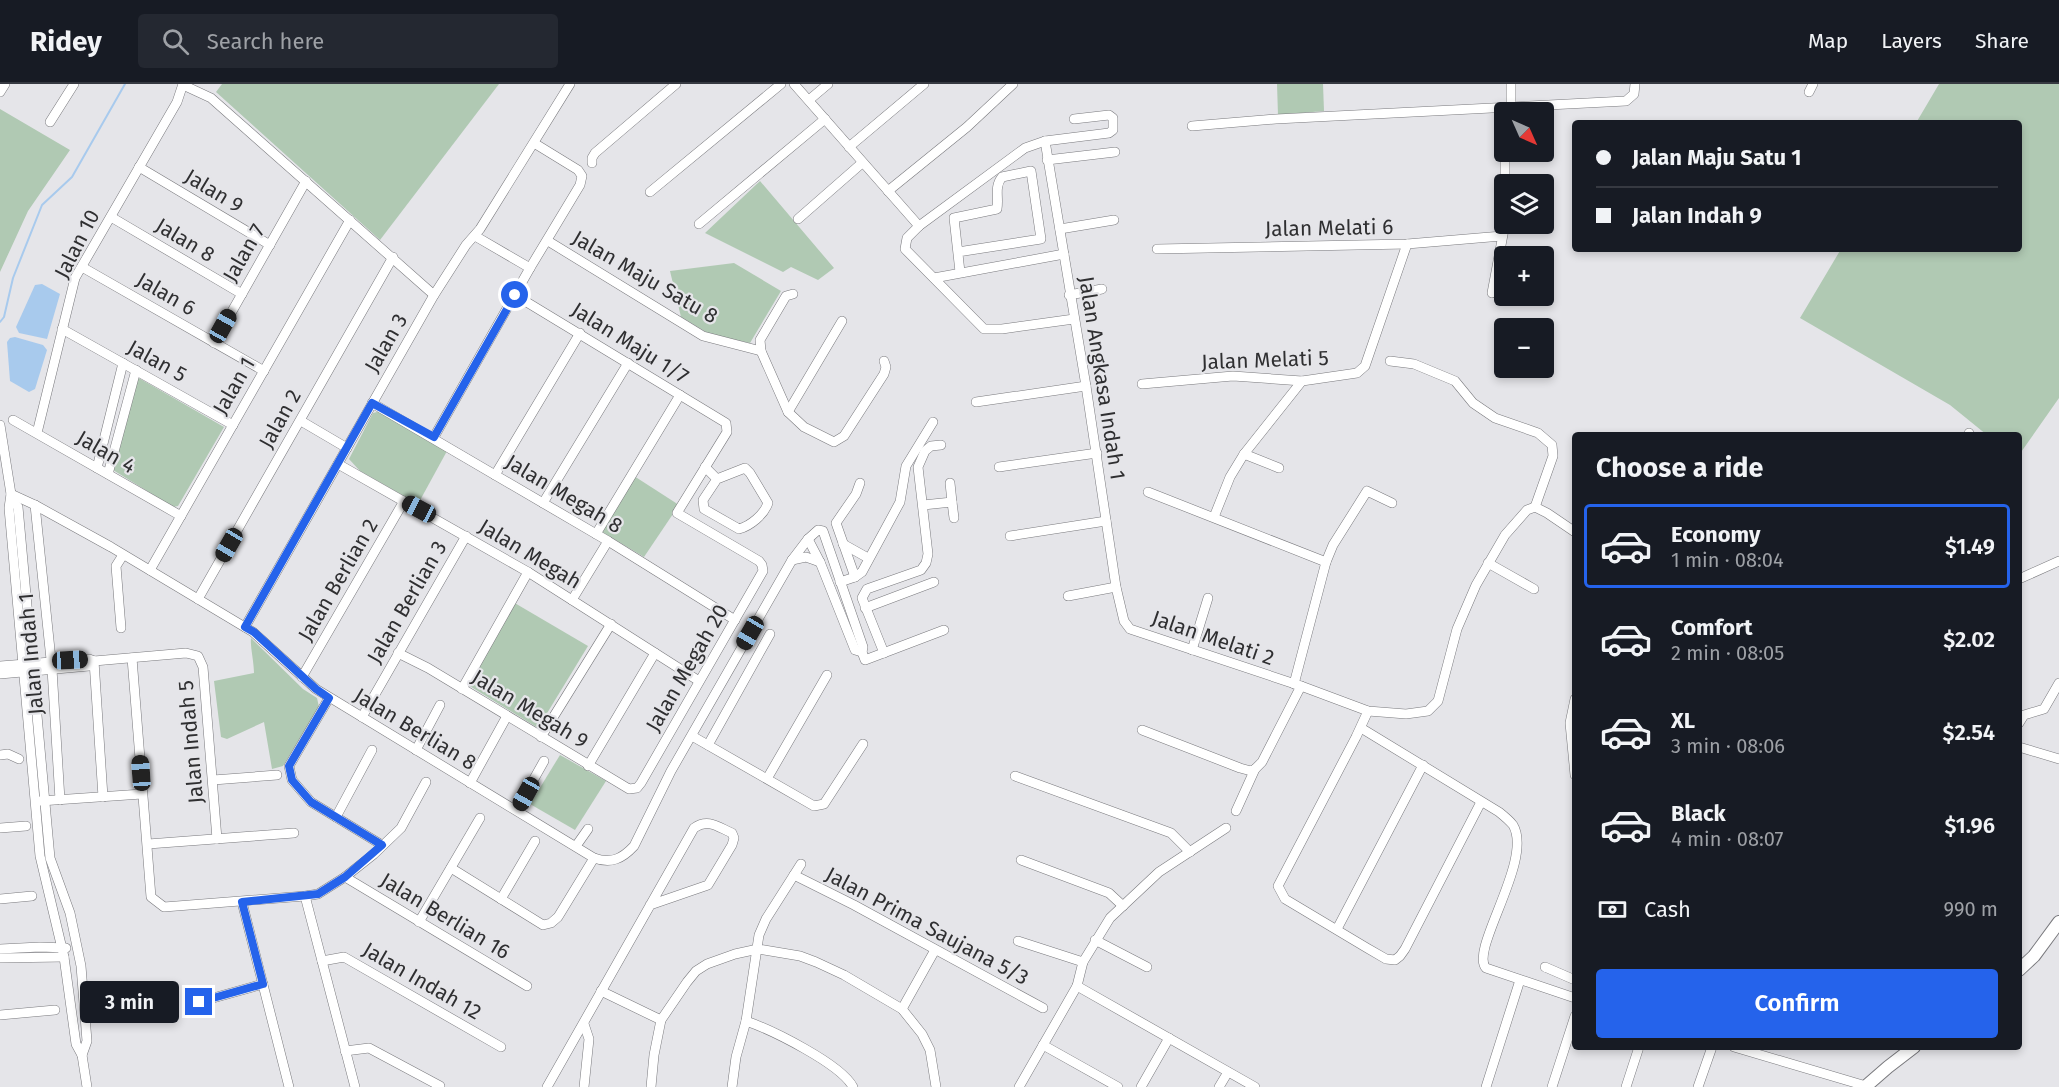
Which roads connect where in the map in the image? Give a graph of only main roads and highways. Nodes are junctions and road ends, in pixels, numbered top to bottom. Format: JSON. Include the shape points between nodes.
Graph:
{"nodes":[{"id":1,"x":2059,"y":922,"type":"edge"},
{"id":2,"x":2022,"y":967,"type":"edge"},
{"id":3,"x":1911,"y":1050,"type":"edge"},
{"id":4,"x":1875,"y":1081,"type":"edge"},
{"id":5,"x":1865,"y":1087,"type":"edge"}],
"edges":[{"from":1,"to":2,"type":"main road"},
{"from":3,"to":4,"type":"main road"},
{"from":4,"to":5,"type":"main road"}]}
